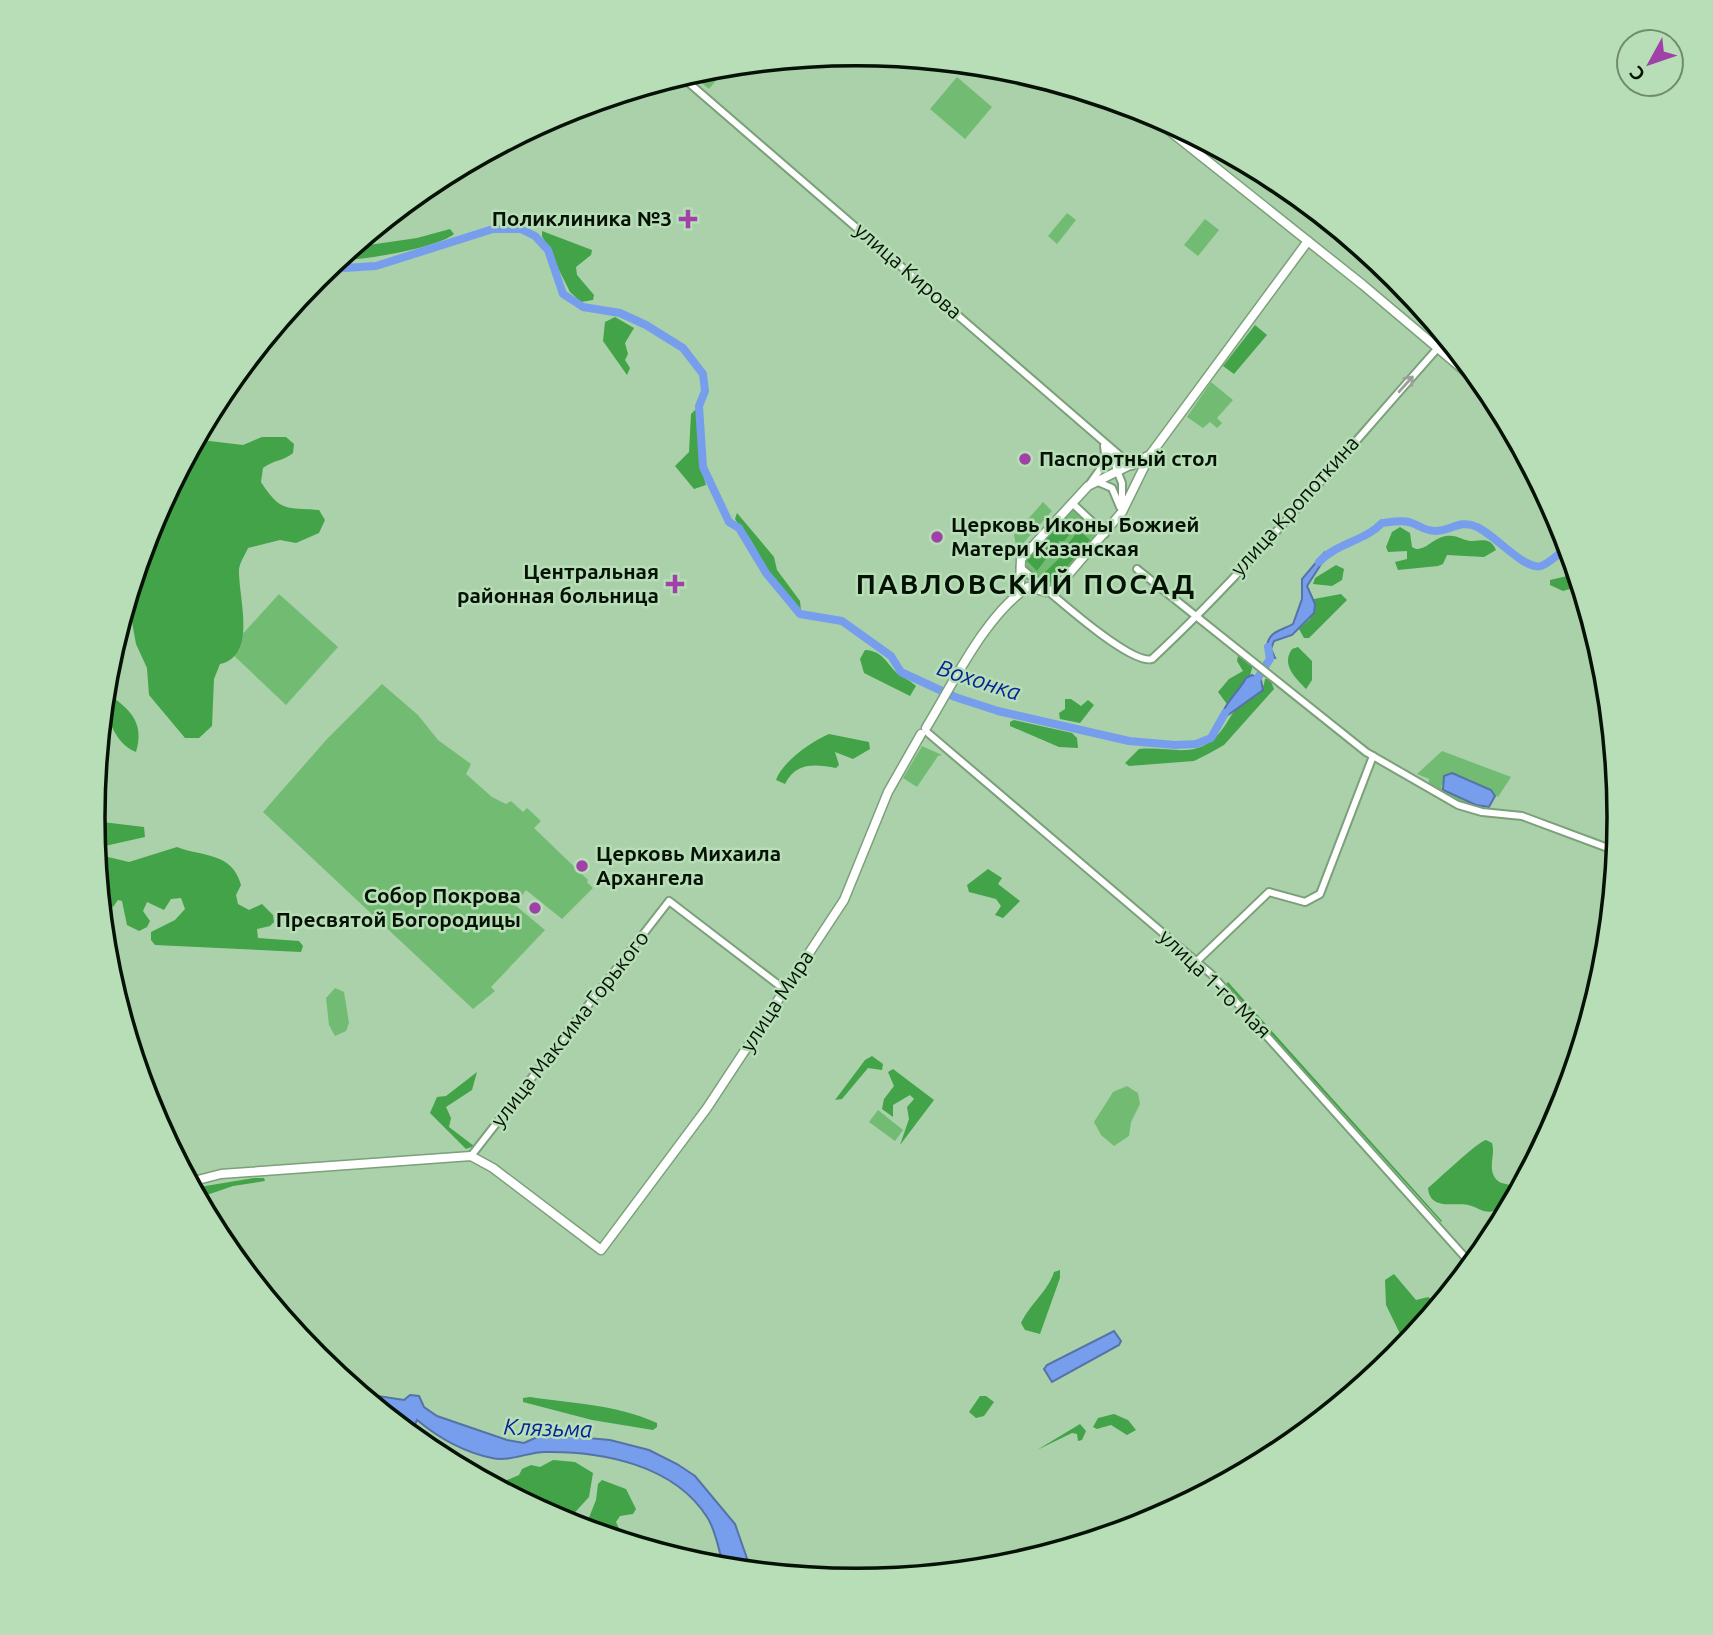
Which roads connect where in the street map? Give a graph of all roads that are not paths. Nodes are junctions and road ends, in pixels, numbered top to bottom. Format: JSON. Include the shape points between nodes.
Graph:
{"nodes":[{"id":1,"x":692,"y":85,"type":"edge"},
{"id":2,"x":1185,"y":142,"type":"edge"},
{"id":3,"x":1308,"y":241,"type":"junction"},
{"id":4,"x":1437,"y":349,"type":"junction"},
{"id":5,"x":1455,"y":364,"type":"edge"},
{"id":6,"x":1100,"y":438,"type":"junction"},
{"id":7,"x":1108,"y":446,"type":"junction"},
{"id":8,"x":1150,"y":455,"type":"junction"},
{"id":9,"x":1132,"y":466,"type":"junction"},
{"id":10,"x":1119,"y":472,"type":"junction"},
{"id":11,"x":1098,"y":482,"type":"junction"},
{"id":12,"x":1088,"y":486,"type":"junction"},
{"id":13,"x":1072,"y":503,"type":"junction"},
{"id":14,"x":1122,"y":512,"type":"junction"},
{"id":15,"x":1105,"y":534,"type":"junction"},
{"id":16,"x":1020,"y":567,"type":"junction"},
{"id":17,"x":1137,"y":569,"type":"dead end"},
{"id":18,"x":1050,"y":592,"type":"junction"},
{"id":19,"x":1013,"y":598,"type":"junction"},
{"id":20,"x":1195,"y":615,"type":"junction"},
{"id":21,"x":925,"y":732,"type":"junction"},
{"id":22,"x":1373,"y":756,"type":"junction"},
{"id":23,"x":1607,"y":848,"type":"edge"},
{"id":24,"x":1196,"y":962,"type":"junction"},
{"id":25,"x":784,"y":989,"type":"junction"},
{"id":26,"x":471,"y":1156,"type":"junction"},
{"id":27,"x":199,"y":1180,"type":"edge"},
{"id":28,"x":1465,"y":1257,"type":"edge"}],
"edges":[{"from":1,"to":6,"type":"street","name":"улица Кирова"},
{"from":2,"to":3,"type":"main road"},
{"from":3,"to":4,"type":"main road"},
{"from":3,"to":8,"type":"main road"},
{"from":4,"to":5,"type":"main road"},
{"from":20,"to":4,"type":"street","name":"улица Кропоткина","one_way":true,"via":[[1309,497]]},
{"from":6,"to":7,"type":"street","name":"улица Кирова"},
{"from":6,"to":12,"type":"street","via":[[1106,461]]},
{"from":7,"to":9,"type":"street","name":"улица Кирова"},
{"from":7,"to":10,"type":"street"},
{"from":8,"to":9,"type":"main road"},
{"from":8,"to":14,"type":"main road"},
{"from":9,"to":10,"type":"main road"},
{"from":10,"to":11,"type":"main road"},
{"from":10,"to":14,"type":"street"},
{"from":11,"to":12,"type":"main road"},
{"from":11,"to":14,"type":"street","via":[[1115,492]]},
{"from":12,"to":13,"type":"main road"},
{"from":13,"to":15,"type":"street"},
{"from":13,"to":16,"type":"main road","via":[[1021,559]]},
{"from":14,"to":15,"type":"main road"},
{"from":15,"to":18,"type":"main road"},
{"from":16,"to":18,"type":"street"},
{"from":16,"to":19,"type":"main road","via":[[1020,585]]},
{"from":17,"to":20,"type":"street"},
{"from":18,"to":19,"type":"main road","via":[[1028,587]]},
{"from":18,"to":20,"type":"street","name":"улица Кропоткина","via":[[1110,639],[1149,660]]},
{"from":19,"to":21,"type":"main road","name":"улица Мира","via":[[984,634]]},
{"from":20,"to":22,"type":"street"},
{"from":21,"to":24,"type":"street","name":"улица 1-го Мая"},
{"from":21,"to":25,"type":"main road","name":"улица Мира","via":[[888,792],[851,887]]},
{"from":22,"to":23,"type":"street","via":[[1458,805],[1516,814]]},
{"from":22,"to":24,"type":"street","via":[[1325,885],[1313,900],[1269,892]]},
{"from":24,"to":28,"type":"street","name":"улица 1-го Мая","via":[[1238,1002]]},
{"from":25,"to":26,"type":"street","name":"улица Максима Горького","via":[[669,901]]},
{"from":25,"to":26,"type":"main road","name":"улица Мира","via":[[707,1108],[601,1250]]},
{"from":26,"to":27,"type":"main road","via":[[221,1174]]}]}
